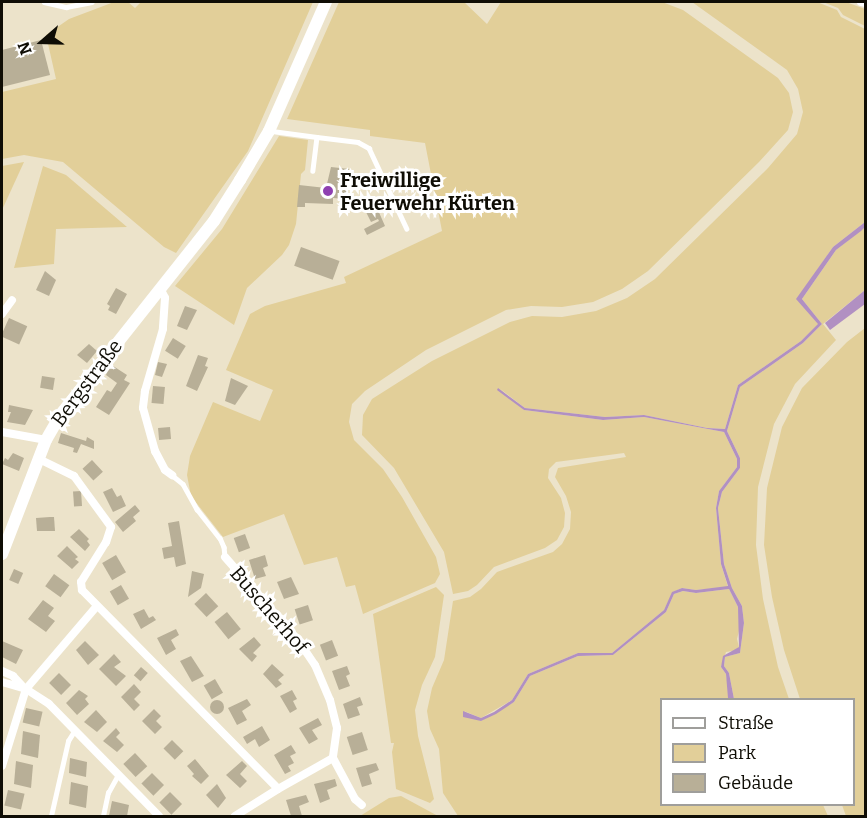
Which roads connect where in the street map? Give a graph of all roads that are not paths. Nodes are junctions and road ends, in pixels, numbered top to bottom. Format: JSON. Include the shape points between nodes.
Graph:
{"nodes":[{"id":1,"x":44,"y":2,"type":"edge"},
{"id":2,"x":92,"y":2,"type":"edge"},
{"id":3,"x":326,"y":2,"type":"edge"},
{"id":4,"x":861,"y":2,"type":"edge"},
{"id":5,"x":866,"y":3,"type":"edge"},
{"id":6,"x":269,"y":131,"type":"junction"},
{"id":7,"x":317,"y":137,"type":"junction"},
{"id":8,"x":313,"y":171,"type":"dead end"},
{"id":9,"x":407,"y":229,"type":"dead end"},
{"id":10,"x":160,"y":288,"type":"junction"},
{"id":11,"x":12,"y":300,"type":"dead end"},
{"id":12,"x":2,"y":314,"type":"edge"},
{"id":13,"x":2,"y":432,"type":"edge"},
{"id":14,"x":46,"y":440,"type":"junction"},
{"id":15,"x":39,"y":459,"type":"junction"},
{"id":16,"x":172,"y":475,"type":"joint"},
{"id":17,"x":2,"y":554,"type":"edge"},
{"id":18,"x":225,"y":557,"type":"joint"},
{"id":19,"x":97,"y":606,"type":"junction"},
{"id":20,"x":2,"y":671,"type":"edge"},
{"id":21,"x":2,"y":682,"type":"edge"},
{"id":22,"x":26,"y":689,"type":"junction"},
{"id":23,"x":75,"y":730,"type":"junction"},
{"id":24,"x":333,"y":758,"type":"junction"},
{"id":25,"x":2,"y":766,"type":"edge"},
{"id":26,"x":118,"y":774,"type":"junction"},
{"id":27,"x":278,"y":789,"type":"junction"},
{"id":28,"x":362,"y":805,"type":"dead end"},
{"id":29,"x":51,"y":816,"type":"edge"},
{"id":30,"x":103,"y":816,"type":"edge"},
{"id":31,"x":157,"y":816,"type":"edge"},
{"id":32,"x":235,"y":816,"type":"edge"}],
"edges":[{"from":1,"to":2,"type":"lane","via":[[66,7]]},
{"from":3,"to":6,"type":"main road","name":"Bergstraße"},
{"from":4,"to":5,"type":"street"},
{"from":6,"to":7,"type":"lane"},
{"from":6,"to":10,"type":"main road","name":"Bergstraße","via":[[214,221]]},
{"from":7,"to":8,"type":"lane"},
{"from":7,"to":9,"type":"lane","via":[[358,142],[369,148]]},
{"from":10,"to":14,"type":"main road","name":"Bergstraße","via":[[79,389]]},
{"from":10,"to":16,"type":"street","name":"Bergstraße","via":[[165,298],[164,329],[151,365],[143,408],[155,451]]},
{"from":11,"to":12,"type":"street"},
{"from":13,"to":14,"type":"street"},
{"from":14,"to":15,"type":"main road","name":"Bergstraße"},
{"from":15,"to":17,"type":"main road","name":"Bergstraße"},
{"from":15,"to":19,"type":"street","via":[[74,476],[111,527],[81,585]]},
{"from":16,"to":18,"type":"lane","name":"Buscherhof","via":[[183,484],[220,538]]},
{"from":18,"to":24,"type":"street","name":"Buscherhof","via":[[315,665],[337,728]]},
{"from":19,"to":22,"type":"street"},
{"from":19,"to":27,"type":"street"},
{"from":20,"to":22,"type":"street"},
{"from":21,"to":22,"type":"street"},
{"from":22,"to":23,"type":"street","via":[[49,704]]},
{"from":22,"to":25,"type":"street"},
{"from":23,"to":26,"type":"street"},
{"from":23,"to":29,"type":"lane","via":[[68,741]]},
{"from":24,"to":27,"type":"street"},
{"from":24,"to":28,"type":"street"},
{"from":26,"to":30,"type":"lane","via":[[108,793]]},
{"from":26,"to":31,"type":"street"},
{"from":27,"to":32,"type":"street"}]}
